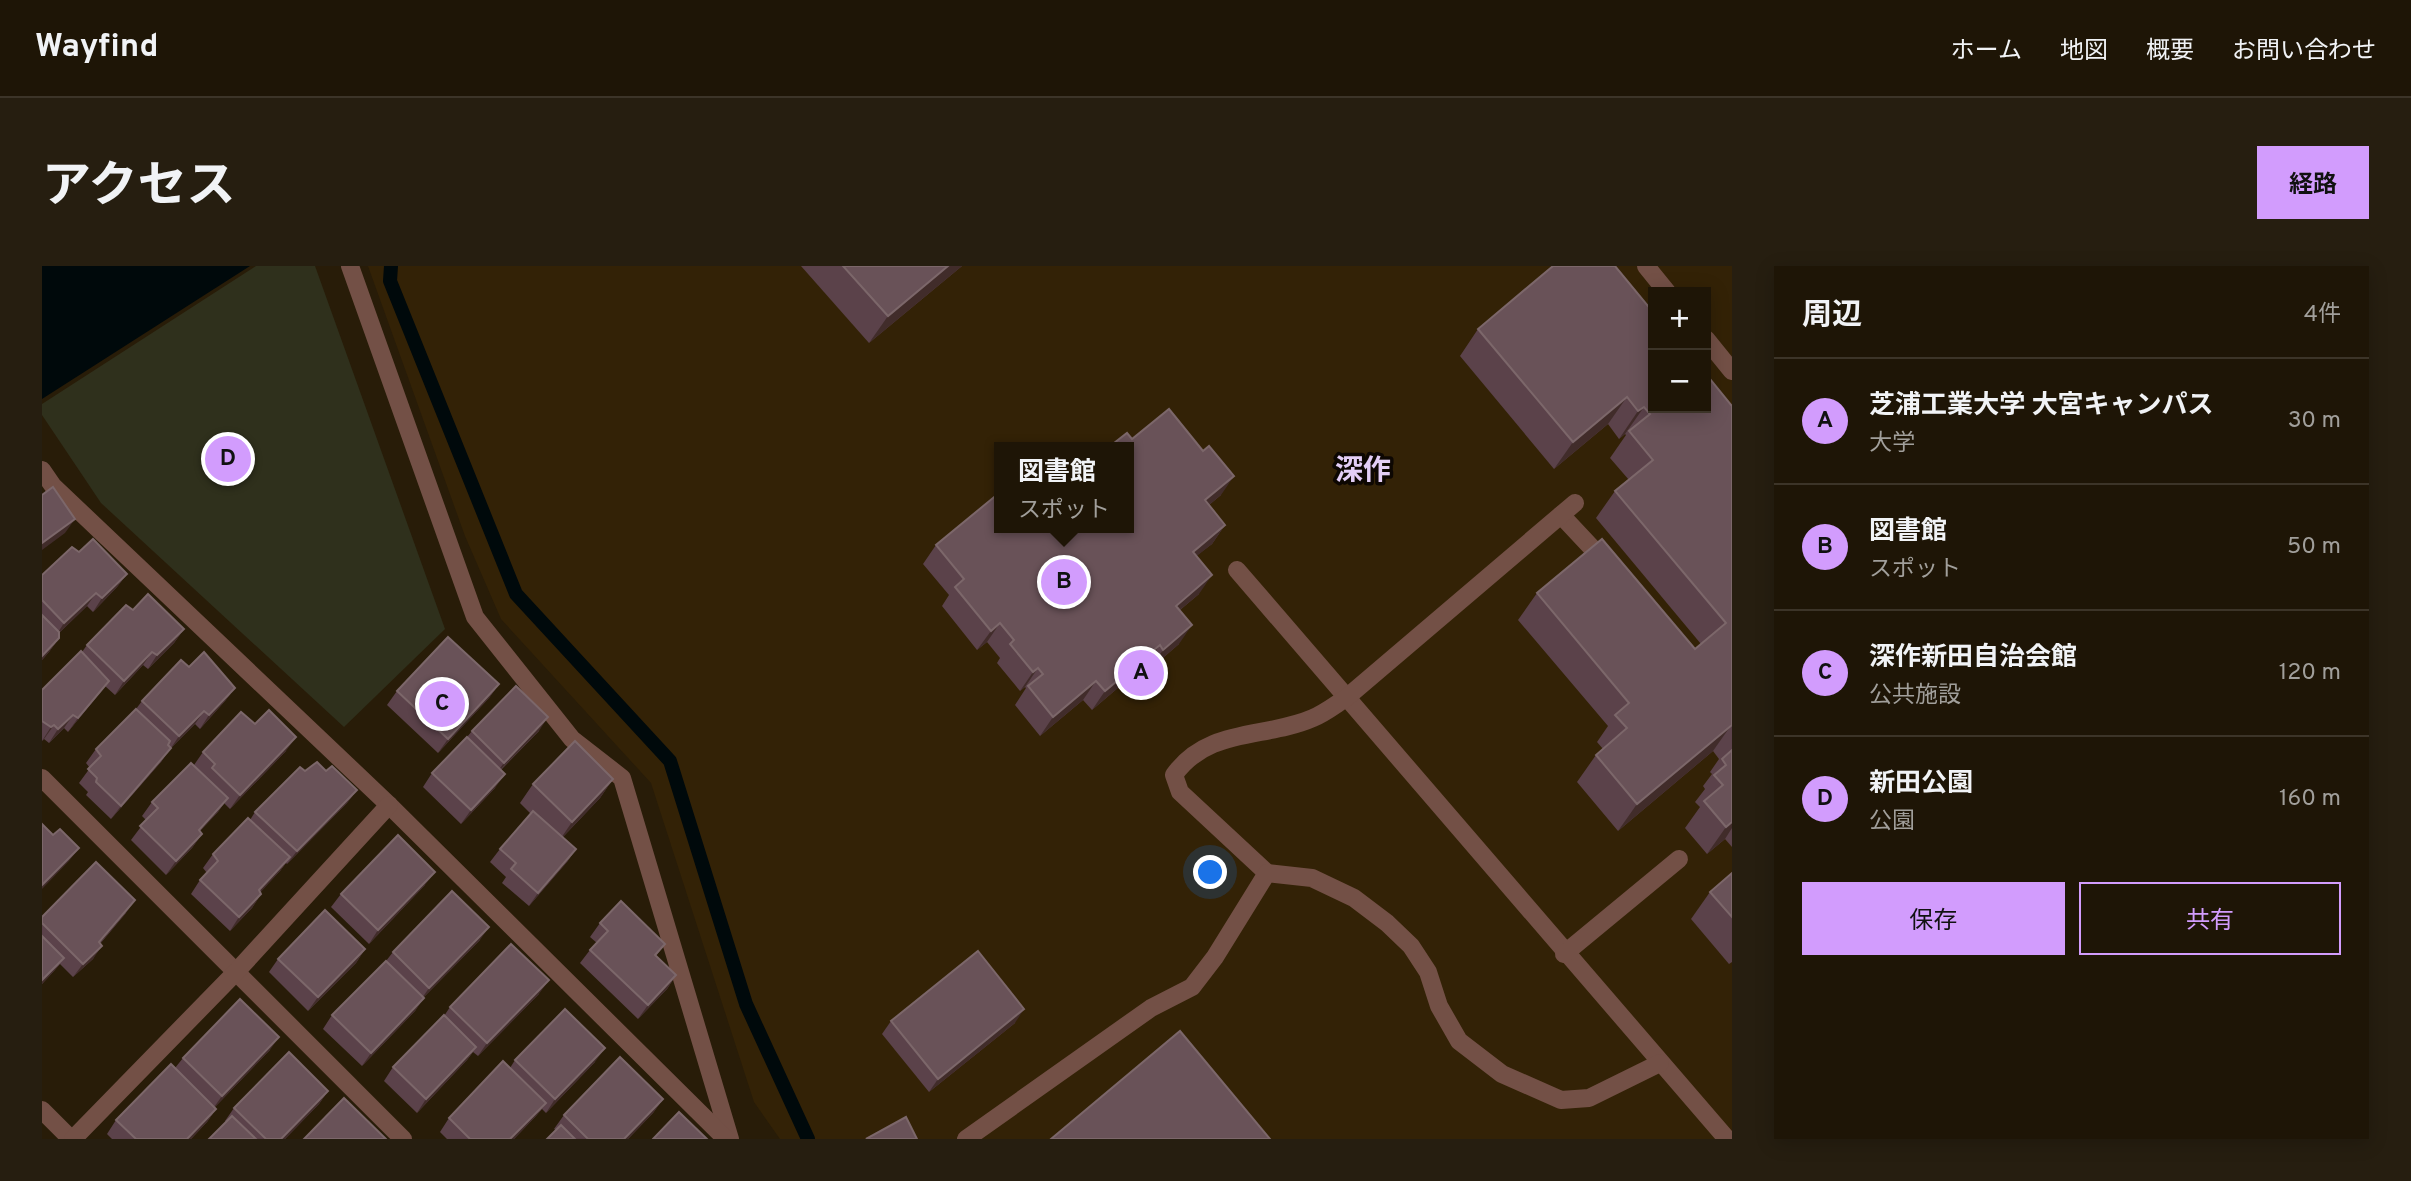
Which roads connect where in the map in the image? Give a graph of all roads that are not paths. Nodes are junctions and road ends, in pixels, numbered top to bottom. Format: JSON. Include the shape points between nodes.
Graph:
{"nodes":[{"id":1,"x":351,"y":266,"type":"edge"},
{"id":2,"x":1646,"y":266,"type":"edge"},
{"id":3,"x":1663,"y":287,"type":"edge"},
{"id":4,"x":1711,"y":345,"type":"edge"},
{"id":5,"x":1732,"y":371,"type":"edge"},
{"id":6,"x":42,"y":470,"type":"edge"},
{"id":7,"x":1575,"y":503,"type":"dead end"},
{"id":8,"x":1560,"y":515,"type":"junction"},
{"id":9,"x":1237,"y":570,"type":"dead end"},
{"id":10,"x":1616,"y":574,"type":"edge"},
{"id":11,"x":1346,"y":698,"type":"junction"},
{"id":12,"x":42,"y":778,"type":"edge"},
{"id":13,"x":389,"y":805,"type":"junction"},
{"id":14,"x":1679,"y":859,"type":"dead end"},
{"id":15,"x":1267,"y":873,"type":"junction"},
{"id":16,"x":1564,"y":954,"type":"junction"},
{"id":17,"x":235,"y":973,"type":"junction"},
{"id":18,"x":1660,"y":1063,"type":"junction"},
{"id":19,"x":42,"y":1110,"type":"edge"},
{"id":20,"x":72,"y":1139,"type":"edge"},
{"id":21,"x":403,"y":1139,"type":"edge"},
{"id":22,"x":728,"y":1139,"type":"edge"},
{"id":23,"x":966,"y":1139,"type":"edge"},
{"id":24,"x":1727,"y":1139,"type":"edge"}],
"edges":[{"from":1,"to":22,"type":"street","via":[[475,617],[572,739],[622,778]]},
{"from":2,"to":3,"type":"street"},
{"from":4,"to":5,"type":"street"},
{"from":6,"to":13,"type":"street","via":[[52,486]]},
{"from":7,"to":8,"type":"street"},
{"from":8,"to":10,"type":"street"},
{"from":8,"to":11,"type":"street"},
{"from":9,"to":11,"type":"street"},
{"from":11,"to":15,"type":"street","via":[[1313,718],[1212,743],[1186,757],[1174,775],[1180,792]]},
{"from":11,"to":16,"type":"street"},
{"from":12,"to":17,"type":"street"},
{"from":13,"to":17,"type":"street"},
{"from":13,"to":22,"type":"street"},
{"from":14,"to":16,"type":"street"},
{"from":15,"to":18,"type":"street","via":[[1312,878],[1354,898],[1387,923],[1411,946],[1427,972],[1459,1041],[1502,1074],[1561,1100],[1589,1098]]},
{"from":15,"to":23,"type":"street","via":[[1192,987],[1151,1009]]},
{"from":16,"to":18,"type":"street"},
{"from":17,"to":20,"type":"street"},
{"from":17,"to":21,"type":"street"},
{"from":18,"to":24,"type":"street"},
{"from":19,"to":20,"type":"street"}]}
